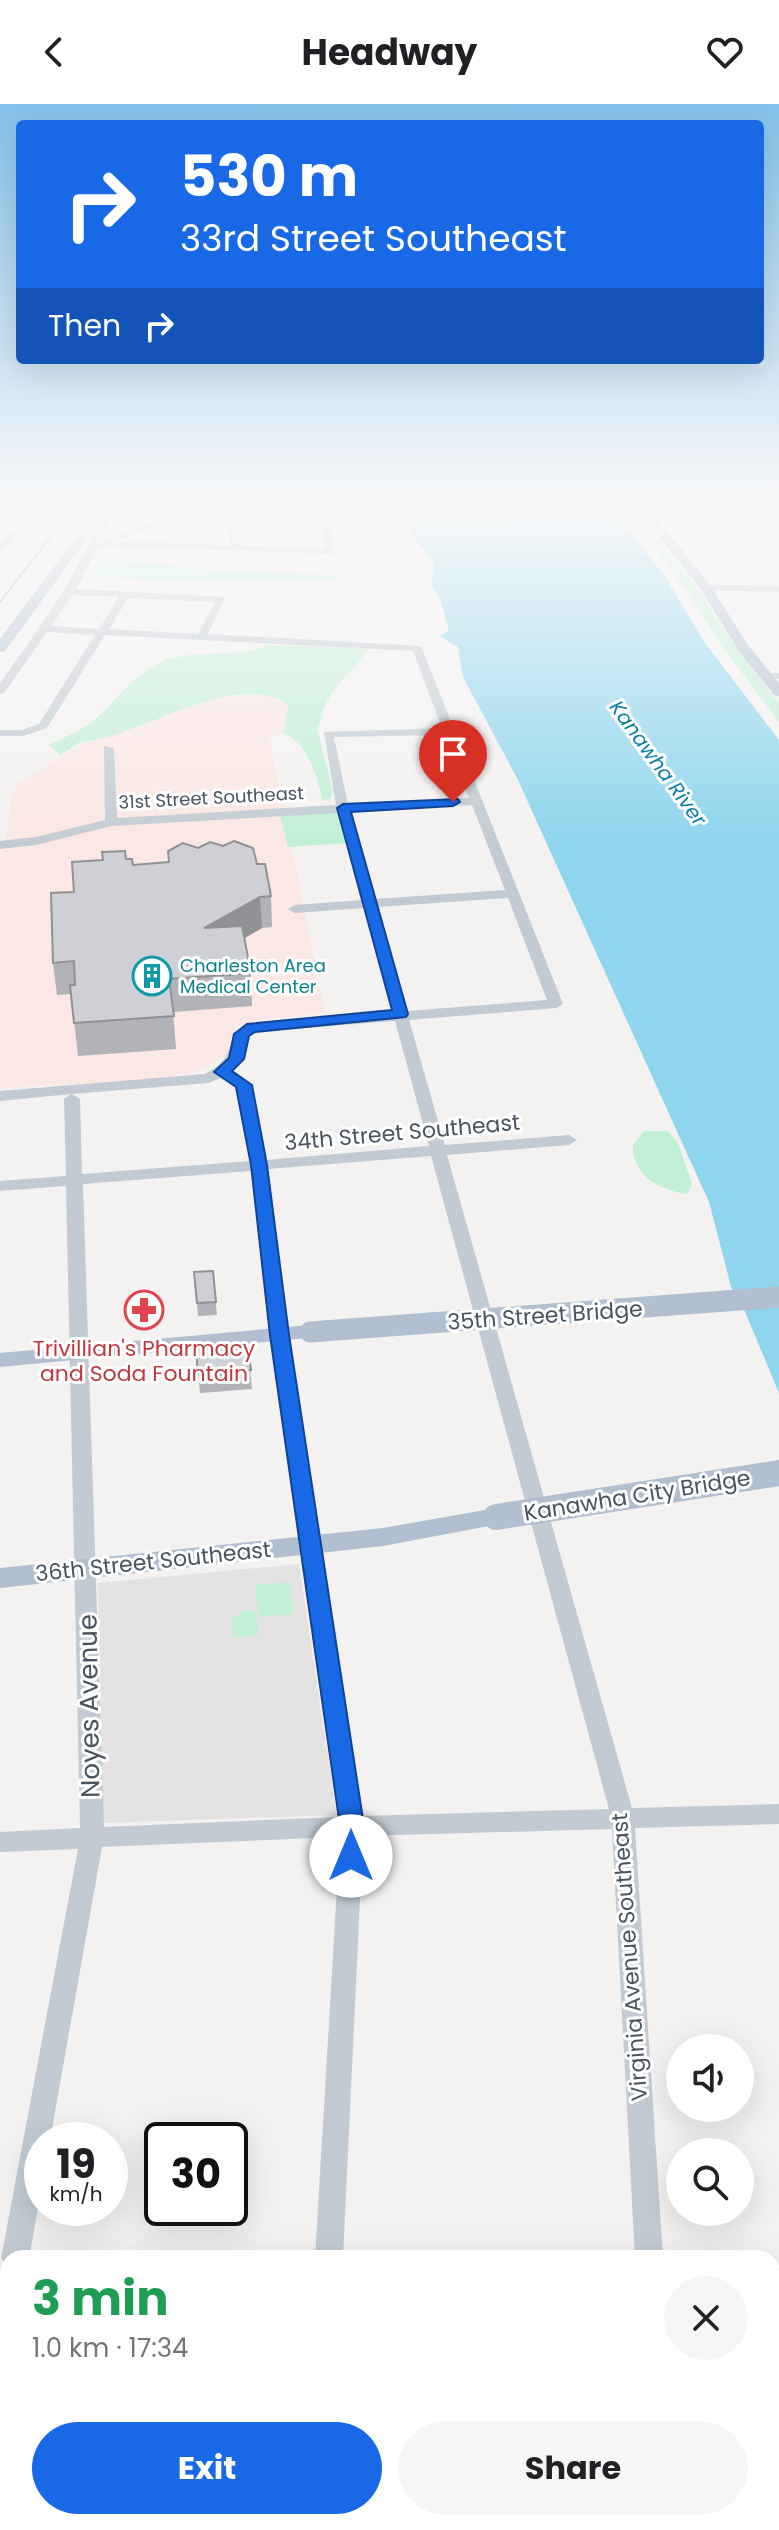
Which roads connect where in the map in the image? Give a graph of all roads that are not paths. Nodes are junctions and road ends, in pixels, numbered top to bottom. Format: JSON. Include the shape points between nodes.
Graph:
{"nodes":[{"id":1,"x":21,"y":620,"type":"edge"},
{"id":2,"x":49,"y":620,"type":"edge"},
{"id":3,"x":110,"y":620,"type":"edge"},
{"id":4,"x":210,"y":620,"type":"edge"},
{"id":5,"x":734,"y":620,"type":"edge"},
{"id":6,"x":42,"y":629,"type":"junction"},
{"id":7,"x":102,"y":633,"type":"junction"},
{"id":8,"x":201,"y":637,"type":"junction"},
{"id":9,"x":0,"y":648,"type":"edge"},
{"id":10,"x":775,"y":676,"type":"edge"},
{"id":11,"x":0,"y":691,"type":"edge"},
{"id":12,"x":779,"y":692,"type":"edge"},
{"id":13,"x":448,"y":731,"type":"junction"},
{"id":14,"x":0,"y":733,"type":"edge"},
{"id":15,"x":108,"y":748,"type":"dead end"},
{"id":16,"x":475,"y":801,"type":"junction"},
{"id":17,"x":343,"y":808,"type":"junction"},
{"id":18,"x":111,"y":822,"type":"junction"},
{"id":19,"x":0,"y":845,"type":"edge"},
{"id":20,"x":512,"y":894,"type":"junction"},
{"id":21,"x":370,"y":904,"type":"junction"},
{"id":22,"x":295,"y":909,"type":"dead end"},
{"id":23,"x":401,"y":1014,"type":"junction"},
{"id":24,"x":222,"y":1072,"type":"junction"},
{"id":25,"x":0,"y":1096,"type":"edge"},
{"id":26,"x":72,"y":1099,"type":"dead end"},
{"id":27,"x":569,"y":1140,"type":"dead end"},
{"id":28,"x":437,"y":1151,"type":"junction"},
{"id":29,"x":259,"y":1165,"type":"junction"},
{"id":30,"x":75,"y":1180,"type":"junction"},
{"id":31,"x":0,"y":1186,"type":"edge"},
{"id":32,"x":779,"y":1297,"type":"edge"},
{"id":33,"x":280,"y":1335,"type":"junction"},
{"id":34,"x":80,"y":1353,"type":"junction"},
{"id":35,"x":0,"y":1360,"type":"edge"},
{"id":36,"x":779,"y":1473,"type":"edge"},
{"id":37,"x":496,"y":1517,"type":"joint"},
{"id":38,"x":313,"y":1543,"type":"junction"},
{"id":39,"x":87,"y":1569,"type":"junction"},
{"id":40,"x":0,"y":1578,"type":"edge"},
{"id":41,"x":779,"y":1814,"type":"edge"},
{"id":42,"x":623,"y":1818,"type":"junction"},
{"id":43,"x":352,"y":1826,"type":"junction"},
{"id":44,"x":92,"y":1836,"type":"junction"},
{"id":45,"x":0,"y":1842,"type":"edge"},
{"id":46,"x":16,"y":2250,"type":"edge"},
{"id":47,"x":329,"y":2250,"type":"edge"},
{"id":48,"x":649,"y":2250,"type":"edge"}],
"edges":[{"from":1,"to":9,"type":"main road"},
{"from":2,"to":6,"type":"street"},
{"from":3,"to":7,"type":"street"},
{"from":4,"to":8,"type":"street"},
{"from":5,"to":10,"type":"main road"},
{"from":6,"to":7,"type":"street"},
{"from":6,"to":11,"type":"street"},
{"from":7,"to":8,"type":"street"},
{"from":7,"to":14,"type":"street","via":[[43,726]]},
{"from":8,"to":13,"type":"street","via":[[417,648]]},
{"from":10,"to":12,"type":"main road"},
{"from":13,"to":16,"type":"street"},
{"from":13,"to":17,"type":"street","name":"Virginia Avenue Southeast","via":[[328,734]]},
{"from":15,"to":18,"type":"street"},
{"from":16,"to":17,"type":"street","name":"31st Street Southeast"},
{"from":16,"to":20,"type":"street"},
{"from":17,"to":18,"type":"street","name":"31st Street Southeast"},
{"from":17,"to":21,"type":"street","name":"Virginia Avenue Southeast"},
{"from":18,"to":19,"type":"street","name":"31st Street Southeast"},
{"from":20,"to":21,"type":"street"},
{"from":20,"to":23,"type":"street","via":[[556,1004]]},
{"from":21,"to":22,"type":"street"},
{"from":21,"to":23,"type":"street","name":"Virginia Avenue Southeast"},
{"from":23,"to":24,"type":"street","via":[[252,1028],[242,1034],[236,1059]]},
{"from":23,"to":28,"type":"street","name":"Virginia Avenue Southeast"},
{"from":24,"to":25,"type":"street","via":[[182,1083]]},
{"from":24,"to":29,"type":"street","via":[[244,1085]]},
{"from":26,"to":30,"type":"street","name":"Noyes Avenue"},
{"from":27,"to":28,"type":"street","name":"34th Street Southeast"},
{"from":28,"to":29,"type":"street","name":"34th Street Southeast"},
{"from":28,"to":42,"type":"street","name":"Virginia Avenue Southeast"},
{"from":29,"to":30,"type":"street","name":"34th Street Southeast"},
{"from":29,"to":33,"type":"street"},
{"from":30,"to":31,"type":"street","name":"34th Street Southeast"},
{"from":30,"to":34,"type":"street","name":"Noyes Avenue"},
{"from":32,"to":33,"type":"main road","name":"35th Street Bridge","bridge":true},
{"from":33,"to":34,"type":"main road","name":"35th Street Bridge"},
{"from":33,"to":38,"type":"street"},
{"from":34,"to":35,"type":"main road","name":"35th Street Bridge"},
{"from":34,"to":39,"type":"street","name":"Noyes Avenue"},
{"from":36,"to":37,"type":"main road","name":"Kanawha City Bridge","bridge":true},
{"from":37,"to":38,"type":"main road","name":"36th Street Southeast"},
{"from":38,"to":39,"type":"main road","name":"36th Street Southeast"},
{"from":38,"to":43,"type":"street"},
{"from":39,"to":40,"type":"main road","name":"36th Street Southeast"},
{"from":39,"to":44,"type":"street","name":"Noyes Avenue"},
{"from":41,"to":42,"type":"street"},
{"from":42,"to":43,"type":"street"},
{"from":42,"to":48,"type":"street","name":"Virginia Avenue Southeast"},
{"from":43,"to":44,"type":"street"},
{"from":43,"to":47,"type":"street"},
{"from":44,"to":45,"type":"street"},
{"from":44,"to":46,"type":"street","name":"Noyes Avenue"}]}
